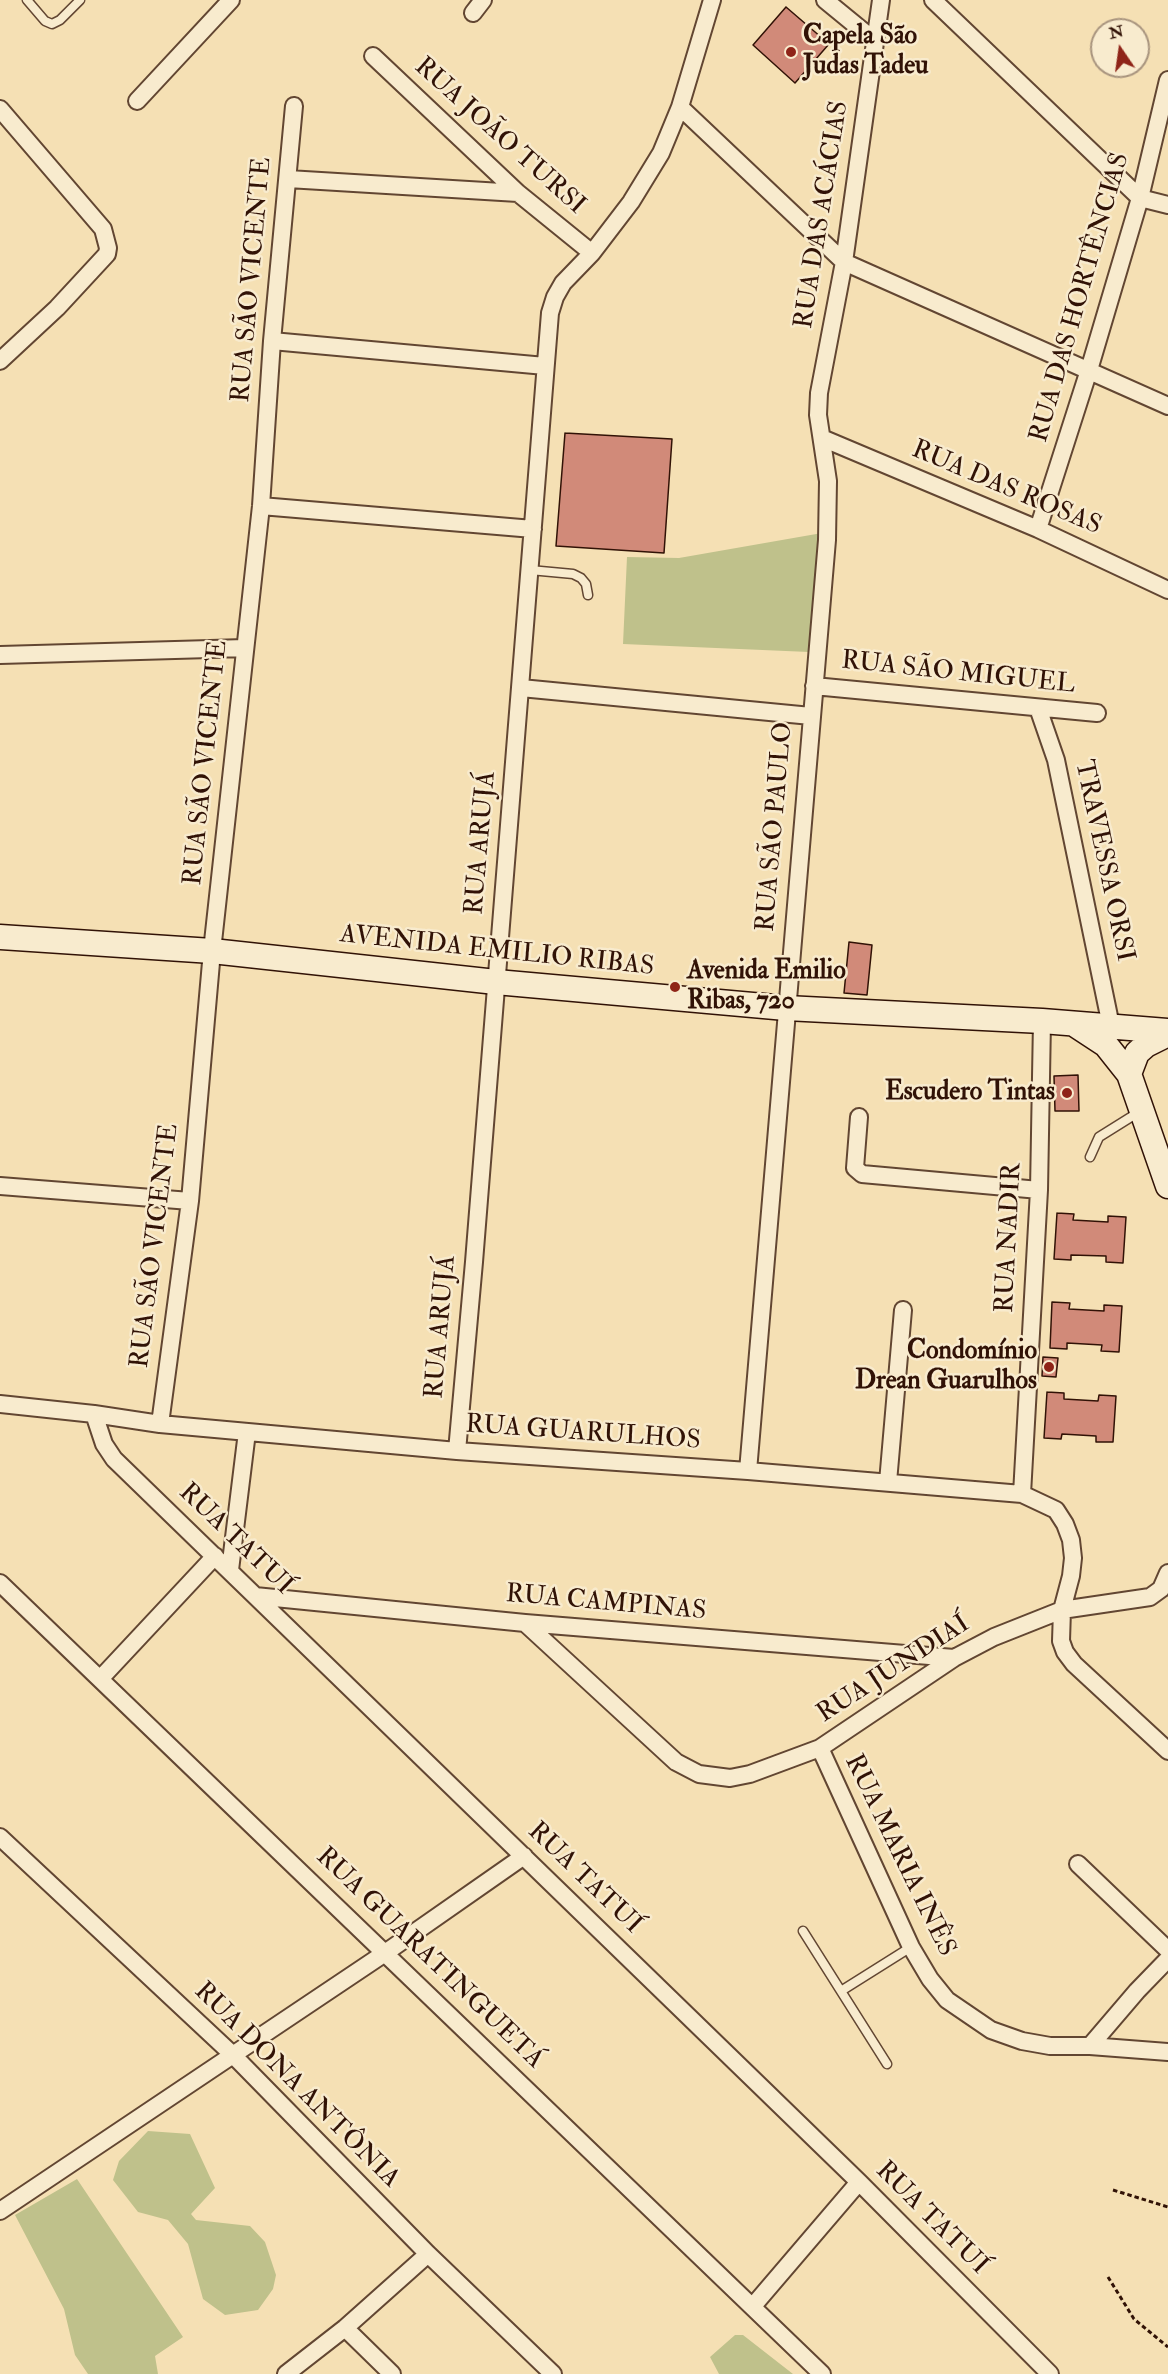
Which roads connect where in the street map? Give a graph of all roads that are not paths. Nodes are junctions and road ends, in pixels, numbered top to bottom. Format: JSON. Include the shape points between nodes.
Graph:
{"nodes":[{"id":1,"x":27,"y":0,"type":"edge"},
{"id":2,"x":80,"y":0,"type":"edge"},
{"id":3,"x":231,"y":0,"type":"edge"},
{"id":4,"x":712,"y":0,"type":"edge"},
{"id":5,"x":825,"y":0,"type":"edge"},
{"id":6,"x":881,"y":0,"type":"edge"},
{"id":7,"x":933,"y":0,"type":"edge"},
{"id":8,"x":875,"y":40,"type":"junction"},
{"id":9,"x":374,"y":56,"type":"dead end"},
{"id":10,"x":1168,"y":80,"type":"edge"},
{"id":11,"x":137,"y":101,"type":"dead end"},
{"id":12,"x":294,"y":106,"type":"dead end"},
{"id":13,"x":680,"y":108,"type":"junction"},
{"id":14,"x":0,"y":109,"type":"edge"},
{"id":15,"x":288,"y":180,"type":"junction"},
{"id":16,"x":518,"y":193,"type":"junction"},
{"id":17,"x":1140,"y":198,"type":"junction"},
{"id":18,"x":1168,"y":206,"type":"edge"},
{"id":19,"x":592,"y":254,"type":"junction"},
{"id":20,"x":844,"y":262,"type":"junction"},
{"id":21,"x":272,"y":342,"type":"junction"},
{"id":22,"x":0,"y":361,"type":"edge"},
{"id":23,"x":545,"y":366,"type":"junction"},
{"id":24,"x":1089,"y":370,"type":"junction"},
{"id":25,"x":1168,"y":406,"type":"edge"},
{"id":26,"x":822,"y":438,"type":"junction"},
{"id":27,"x":261,"y":506,"type":"junction"},
{"id":28,"x":533,"y":529,"type":"junction"},
{"id":29,"x":1038,"y":529,"type":"junction"},
{"id":30,"x":530,"y":570,"type":"junction"},
{"id":31,"x":1168,"y":590,"type":"edge"},
{"id":32,"x":588,"y":595,"type":"dead end"},
{"id":33,"x":245,"y":648,"type":"junction"},
{"id":34,"x":0,"y":655,"type":"edge"},
{"id":35,"x":814,"y":686,"type":"junction"},
{"id":36,"x":521,"y":688,"type":"junction"},
{"id":37,"x":1038,"y":708,"type":"junction"},
{"id":38,"x":1097,"y":713,"type":"dead end"},
{"id":39,"x":812,"y":716,"type":"junction"},
{"id":40,"x":0,"y":937,"type":"edge"},
{"id":41,"x":212,"y":951,"type":"junction"},
{"id":42,"x":496,"y":982,"type":"junction"},
{"id":43,"x":786,"y":1008,"type":"junction"},
{"id":44,"x":1042,"y":1021,"type":"junction"},
{"id":45,"x":1072,"y":1023,"type":"junction"},
{"id":46,"x":1111,"y":1026,"type":"junction"},
{"id":47,"x":1168,"y":1032,"type":"edge"},
{"id":48,"x":1129,"y":1074,"type":"junction"},
{"id":49,"x":1142,"y":1111,"type":"junction"},
{"id":50,"x":859,"y":1117,"type":"dead end"},
{"id":51,"x":1090,"y":1158,"type":"dead end"},
{"id":52,"x":0,"y":1186,"type":"edge"},
{"id":53,"x":1168,"y":1186,"type":"edge"},
{"id":54,"x":1039,"y":1190,"type":"junction"},
{"id":55,"x":189,"y":1202,"type":"junction"},
{"id":56,"x":903,"y":1310,"type":"dead end"},
{"id":57,"x":0,"y":1404,"type":"edge"},
{"id":58,"x":94,"y":1414,"type":"junction"},
{"id":59,"x":160,"y":1424,"type":"junction"},
{"id":60,"x":247,"y":1432,"type":"junction"},
{"id":61,"x":457,"y":1451,"type":"junction"},
{"id":62,"x":748,"y":1471,"type":"junction"},
{"id":63,"x":888,"y":1482,"type":"junction"},
{"id":64,"x":1022,"y":1494,"type":"junction"},
{"id":65,"x":215,"y":1556,"type":"junction"},
{"id":66,"x":230,"y":1570,"type":"junction"},
{"id":67,"x":1168,"y":1573,"type":"edge"},
{"id":68,"x":0,"y":1583,"type":"edge"},
{"id":69,"x":255,"y":1596,"type":"junction"},
{"id":70,"x":1062,"y":1610,"type":"junction"},
{"id":71,"x":525,"y":1623,"type":"junction"},
{"id":72,"x":954,"y":1658,"type":"junction"},
{"id":73,"x":100,"y":1679,"type":"junction"},
{"id":74,"x":820,"y":1748,"type":"junction"},
{"id":75,"x":1168,"y":1751,"type":"edge"},
{"id":76,"x":0,"y":1837,"type":"edge"},
{"id":77,"x":524,"y":1856,"type":"junction"},
{"id":78,"x":1078,"y":1864,"type":"dead end"},
{"id":79,"x":803,"y":1931,"type":"dead end"},
{"id":80,"x":911,"y":1947,"type":"junction"},
{"id":81,"x":1168,"y":1950,"type":"edge"},
{"id":82,"x":385,"y":1953,"type":"junction"},
{"id":83,"x":1168,"y":1959,"type":"edge"},
{"id":84,"x":841,"y":1991,"type":"junction"},
{"id":85,"x":1090,"y":2046,"type":"junction"},
{"id":86,"x":1168,"y":2052,"type":"edge"},
{"id":87,"x":233,"y":2055,"type":"junction"},
{"id":88,"x":887,"y":2064,"type":"dead end"},
{"id":89,"x":859,"y":2182,"type":"junction"},
{"id":90,"x":0,"y":2211,"type":"edge"},
{"id":91,"x":428,"y":2254,"type":"junction"},
{"id":92,"x":753,"y":2306,"type":"junction"},
{"id":93,"x":345,"y":2328,"type":"junction"},
{"id":94,"x":286,"y":2374,"type":"edge"},
{"id":95,"x":392,"y":2374,"type":"edge"},
{"id":96,"x":554,"y":2374,"type":"edge"},
{"id":97,"x":822,"y":2374,"type":"edge"},
{"id":98,"x":1050,"y":2374,"type":"edge"}],
"edges":[{"from":1,"to":2,"type":"lane","via":[[52,24]]},
{"from":3,"to":11,"type":"street"},
{"from":4,"to":13,"type":"street","name":"RUA ARUJÁ"},
{"from":5,"to":8,"type":"street"},
{"from":6,"to":8,"type":"street","name":"RUA DAS ACÁCIAS"},
{"from":7,"to":17,"type":"street"},
{"from":8,"to":20,"type":"street","name":"RUA DAS ACÁCIAS"},
{"from":9,"to":16,"type":"street","name":"RUA JOÃO TURSI"},
{"from":10,"to":17,"type":"street","name":"RUA DAS HORTÊNCIAS"},
{"from":12,"to":15,"type":"street","name":"RUA SÃO VICENTE"},
{"from":13,"to":19,"type":"street","name":"RUA ARUJÁ","via":[[661,153],[632,202]]},
{"from":13,"to":20,"type":"street"},
{"from":14,"to":22,"type":"street","via":[[103,229],[108,248],[107,254],[57,308]]},
{"from":15,"to":16,"type":"street"},
{"from":15,"to":21,"type":"street","name":"RUA SÃO VICENTE"},
{"from":16,"to":19,"type":"street","name":"RUA JOÃO TURSI"},
{"from":17,"to":18,"type":"street"},
{"from":17,"to":24,"type":"street","name":"RUA DAS HORTÊNCIAS"},
{"from":19,"to":23,"type":"street","name":"RUA ARUJÁ","via":[[555,297]]},
{"from":20,"to":24,"type":"street"},
{"from":20,"to":26,"type":"street","name":"RUA DAS ACÁCIAS","via":[[819,393]]},
{"from":21,"to":23,"type":"street"},
{"from":21,"to":27,"type":"street","name":"RUA SÃO VICENTE"},
{"from":23,"to":28,"type":"street","name":"RUA ARUJÁ"},
{"from":24,"to":25,"type":"street"},
{"from":24,"to":29,"type":"street","name":"RUA DAS HORTÊNCIAS"},
{"from":26,"to":29,"type":"street","name":"RUA DAS ROSAS"},
{"from":26,"to":35,"type":"street","name":"RUA SÃO PAULO","via":[[828,481],[827,540]]},
{"from":27,"to":28,"type":"street"},
{"from":27,"to":33,"type":"street","name":"RUA SÃO VICENTE"},
{"from":28,"to":30,"type":"street","name":"RUA ARUJÁ"},
{"from":29,"to":31,"type":"street","name":"RUA DAS ROSAS"},
{"from":30,"to":32,"type":"lane","via":[[573,573],[586,584]]},
{"from":30,"to":36,"type":"street","name":"RUA ARUJÁ"},
{"from":33,"to":34,"type":"street"},
{"from":33,"to":41,"type":"street","name":"RUA SÃO VICENTE"},
{"from":35,"to":37,"type":"street","name":"RUA SÃO MIGUEL"},
{"from":35,"to":39,"type":"street","name":"RUA SÃO PAULO"},
{"from":36,"to":39,"type":"street"},
{"from":36,"to":42,"type":"street","name":"RUA ARUJÁ"},
{"from":37,"to":38,"type":"street","name":"RUA SÃO MIGUEL"},
{"from":37,"to":46,"type":"street","name":"TRAVESSA ORSI","via":[[1056,760]]},
{"from":39,"to":43,"type":"street","name":"RUA SÃO PAULO"},
{"from":40,"to":41,"type":"main road","name":"AVENIDA EMILIO RIBAS"},
{"from":41,"to":42,"type":"main road","name":"AVENIDA EMILIO RIBAS"},
{"from":41,"to":55,"type":"street","name":"RUA SÃO VICENTE"},
{"from":42,"to":43,"type":"main road","name":"AVENIDA EMILIO RIBAS"},
{"from":42,"to":61,"type":"street","name":"RUA ARUJÁ"},
{"from":43,"to":44,"type":"main road","name":"AVENIDA EMILIO RIBAS"},
{"from":43,"to":62,"type":"street","name":"RUA SÃO PAULO"},
{"from":44,"to":45,"type":"main road","name":"AVENIDA EMILIO RIBAS"},
{"from":44,"to":54,"type":"street","name":"RUA NADIR"},
{"from":45,"to":46,"type":"main road","name":"AVENIDA EMILIO RIBAS"},
{"from":45,"to":48,"type":"main road","via":[[1106,1045]]},
{"from":46,"to":47,"type":"main road","name":"AVENIDA EMILIO RIBAS"},
{"from":47,"to":48,"type":"main road","via":[[1137,1053]]},
{"from":48,"to":49,"type":"main road"},
{"from":49,"to":51,"type":"lane","via":[[1099,1137]]},
{"from":49,"to":53,"type":"main road"},
{"from":50,"to":54,"type":"street","via":[[855,1168],[862,1174]]},
{"from":52,"to":55,"type":"street"},
{"from":54,"to":64,"type":"street","name":"RUA NADIR"},
{"from":55,"to":59,"type":"street","name":"RUA SÃO VICENTE"},
{"from":56,"to":63,"type":"street"},
{"from":57,"to":58,"type":"street","name":"RUA GUARULHOS"},
{"from":58,"to":59,"type":"street","name":"RUA GUARULHOS"},
{"from":58,"to":65,"type":"street","name":"RUA TATUÍ","via":[[104,1444],[114,1459]]},
{"from":59,"to":60,"type":"street","name":"RUA GUARULHOS"},
{"from":60,"to":61,"type":"street","name":"RUA GUARULHOS"},
{"from":60,"to":66,"type":"street"},
{"from":61,"to":62,"type":"street","name":"RUA GUARULHOS"},
{"from":62,"to":63,"type":"street","name":"RUA GUARULHOS"},
{"from":63,"to":64,"type":"street","name":"RUA GUARULHOS"},
{"from":64,"to":70,"type":"street","name":"RUA GUARULHOS","via":[[1056,1510],[1065,1524],[1073,1558]]},
{"from":65,"to":66,"type":"street","name":"RUA TATUÍ"},
{"from":65,"to":73,"type":"street"},
{"from":66,"to":69,"type":"street","name":"RUA TATUÍ"},
{"from":67,"to":70,"type":"street","name":"RUA JUNDIAÍ","via":[[1161,1589],[1150,1597]]},
{"from":68,"to":73,"type":"street","name":"RUA GUARATINGUETÁ"},
{"from":69,"to":71,"type":"street","name":"RUA CAMPINAS"},
{"from":69,"to":77,"type":"street","name":"RUA TATUÍ"},
{"from":70,"to":72,"type":"street","name":"RUA JUNDIAÍ"},
{"from":70,"to":75,"type":"street","name":"RUA GUARULHOS","via":[[1062,1641],[1074,1664]]},
{"from":71,"to":72,"type":"street","name":"RUA CAMPINAS"},
{"from":71,"to":74,"type":"street","name":"RUA JUNDIAÍ","via":[[676,1762],[699,1774],[740,1776]]},
{"from":72,"to":74,"type":"street","name":"RUA JUNDIAÍ"},
{"from":73,"to":82,"type":"street","name":"RUA GUARATINGUETÁ"},
{"from":74,"to":80,"type":"street","name":"RUA MARIA INÊS"},
{"from":76,"to":87,"type":"street","name":"RUA DONA ANTÔNIA"},
{"from":77,"to":82,"type":"street"},
{"from":77,"to":89,"type":"street","name":"RUA TATUÍ"},
{"from":78,"to":81,"type":"street"},
{"from":79,"to":84,"type":"lane"},
{"from":80,"to":84,"type":"lane"},
{"from":80,"to":85,"type":"street","name":"RUA MARIA INÊS","via":[[947,2000],[991,2030],[1050,2046]]},
{"from":82,"to":87,"type":"street"},
{"from":82,"to":92,"type":"street","name":"RUA GUARATINGUETÁ"},
{"from":83,"to":85,"type":"street"},
{"from":84,"to":88,"type":"lane"},
{"from":85,"to":86,"type":"street","name":"RUA MARIA INÊS"},
{"from":87,"to":90,"type":"street"},
{"from":87,"to":91,"type":"street","name":"RUA DONA ANTÔNIA"},
{"from":89,"to":92,"type":"street"},
{"from":89,"to":98,"type":"street","name":"RUA TATUÍ"},
{"from":91,"to":93,"type":"street"},
{"from":91,"to":96,"type":"street","name":"RUA DONA ANTÔNIA"},
{"from":92,"to":97,"type":"street","name":"RUA GUARATINGUETÁ"},
{"from":93,"to":94,"type":"street"},
{"from":93,"to":95,"type":"street"}]}
